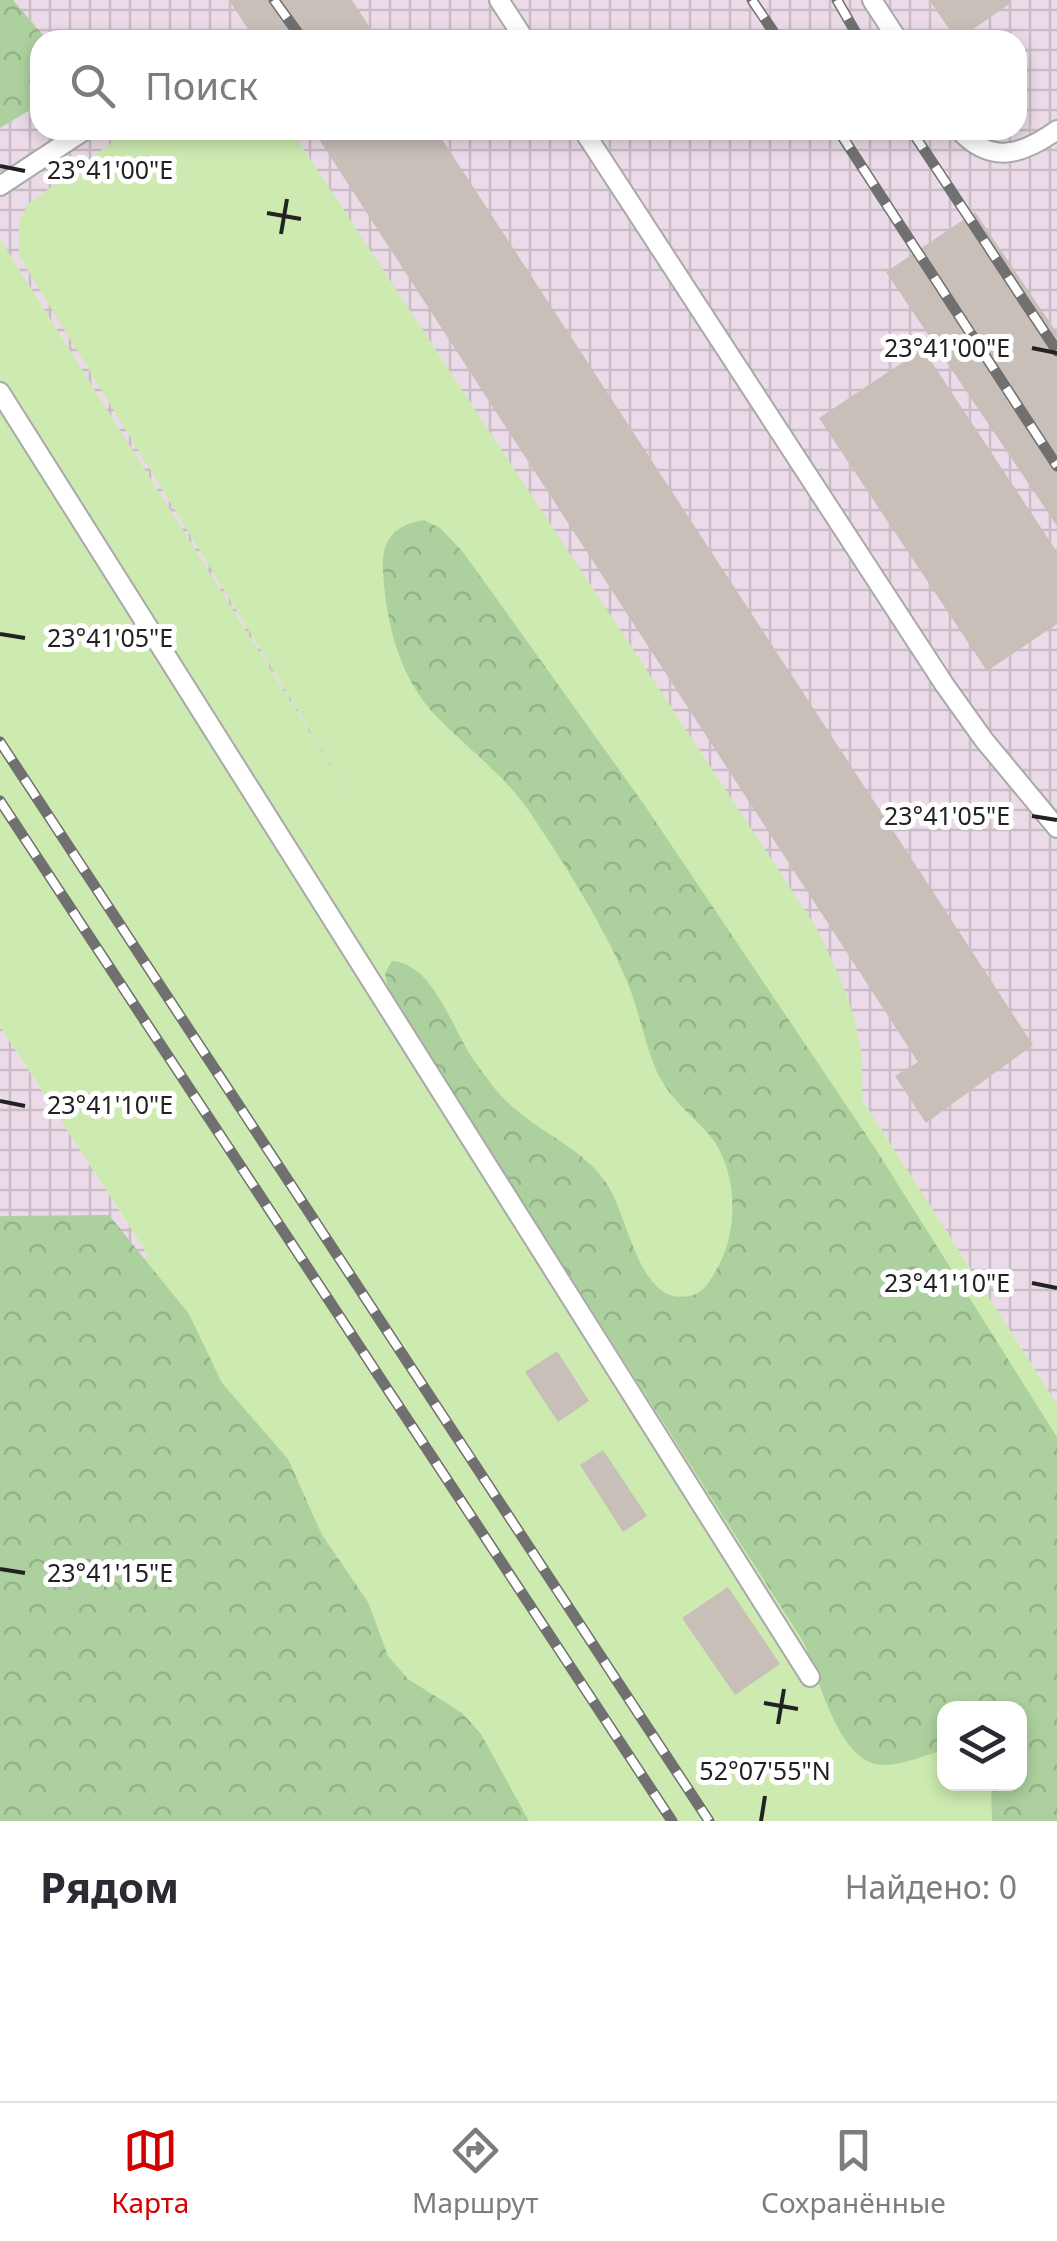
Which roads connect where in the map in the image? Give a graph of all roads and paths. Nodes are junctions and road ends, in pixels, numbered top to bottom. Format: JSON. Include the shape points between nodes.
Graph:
{"nodes":[{"id":1,"x":499,"y":0,"type":"edge"},
{"id":2,"x":872,"y":0,"type":"edge"},
{"id":3,"x":518,"y":30,"type":"edge"},
{"id":4,"x":892,"y":30,"type":"edge"},
{"id":5,"x":1057,"y":130,"type":"edge"},
{"id":6,"x":70,"y":140,"type":"edge"},
{"id":7,"x":590,"y":140,"type":"edge"},
{"id":8,"x":968,"y":140,"type":"edge"},
{"id":9,"x":0,"y":186,"type":"edge"},
{"id":10,"x":0,"y":392,"type":"edge"},
{"id":11,"x":1057,"y":828,"type":"edge"},
{"id":12,"x":810,"y":1677,"type":"dead end"}],
"edges":[{"from":1,"to":3,"type":"lane"},
{"from":2,"to":4,"type":"lane"},
{"from":5,"to":8,"type":"lane","via":[[1015,154],[993,154]]},
{"from":6,"to":9,"type":"lane"},
{"from":7,"to":11,"type":"lane","via":[[944,684]]},
{"from":10,"to":12,"type":"lane"}]}
